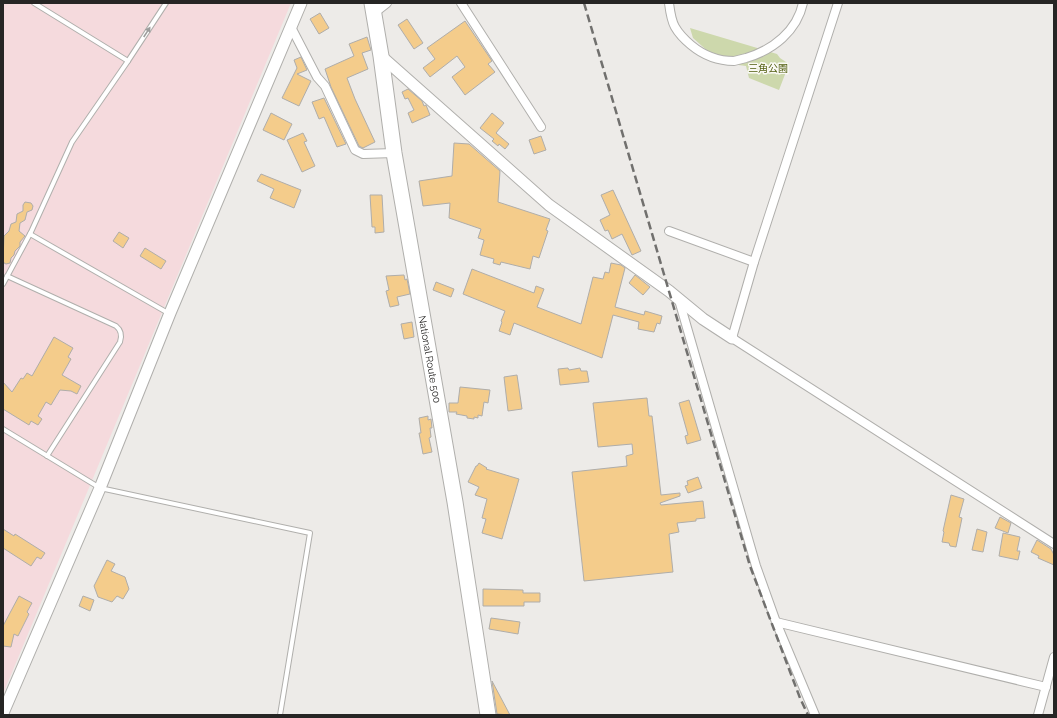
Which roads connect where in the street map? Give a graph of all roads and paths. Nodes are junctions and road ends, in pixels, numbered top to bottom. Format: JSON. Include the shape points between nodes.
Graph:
{"nodes":[{"id":1,"x":34,"y":3,"type":"edge"},
{"id":2,"x":166,"y":3,"type":"edge"},
{"id":3,"x":301,"y":3,"type":"edge"},
{"id":4,"x":387,"y":3,"type":"edge"},
{"id":5,"x":461,"y":3,"type":"edge"},
{"id":6,"x":669,"y":3,"type":"edge"},
{"id":7,"x":802,"y":3,"type":"edge"},
{"id":8,"x":838,"y":3,"type":"edge"},
{"id":9,"x":372,"y":9,"type":"edge"},
{"id":10,"x":291,"y":27,"type":"junction"},
{"id":11,"x":381,"y":56,"type":"junction"},
{"id":12,"x":128,"y":61,"type":"junction"},
{"id":13,"x":541,"y":127,"type":"dead end"},
{"id":14,"x":394,"y":154,"type":"junction"},
{"id":15,"x":670,"y":231,"type":"dead end"},
{"id":16,"x":30,"y":234,"type":"junction"},
{"id":17,"x":754,"y":262,"type":"junction"},
{"id":18,"x":7,"y":276,"type":"junction"},
{"id":19,"x":3,"y":284,"type":"edge"},
{"id":20,"x":679,"y":300,"type":"junction"},
{"id":21,"x":170,"y":313,"type":"junction"},
{"id":22,"x":732,"y":338,"type":"junction"},
{"id":23,"x":3,"y":429,"type":"edge"},
{"id":24,"x":47,"y":456,"type":"junction"},
{"id":25,"x":100,"y":488,"type":"junction"},
{"id":26,"x":1054,"y":544,"type":"edge"},
{"id":27,"x":776,"y":622,"type":"junction"},
{"id":28,"x":1054,"y":657,"type":"edge"},
{"id":29,"x":1046,"y":687,"type":"junction"},
{"id":30,"x":3,"y":713,"type":"edge"},
{"id":31,"x":280,"y":715,"type":"edge"},
{"id":32,"x":488,"y":715,"type":"edge"},
{"id":33,"x":815,"y":715,"type":"edge"},
{"id":34,"x":1038,"y":715,"type":"edge"}],
"edges":[{"from":1,"to":12,"type":"lane"},
{"from":12,"to":2,"type":"lane","one_way":true},
{"from":3,"to":10,"type":"street"},
{"from":4,"to":9,"type":"street"},
{"from":5,"to":13,"type":"street"},
{"from":6,"to":7,"type":"street","via":[[675,27],[684,39],[706,55],[735,61],[764,52],[782,38],[794,25]]},
{"from":8,"to":17,"type":"street"},
{"from":9,"to":11,"type":"highway","name":"National Route 500"},
{"from":10,"to":14,"type":"street","via":[[317,77],[325,86],[355,150],[363,154]]},
{"from":10,"to":21,"type":"street"},
{"from":11,"to":14,"type":"highway","name":"National Route 500"},
{"from":11,"to":20,"type":"street","via":[[549,205]]},
{"from":12,"to":16,"type":"lane","via":[[72,142]]},
{"from":14,"to":32,"type":"highway","name":"National Route 500","via":[[454,494]]},
{"from":15,"to":17,"type":"street"},
{"from":16,"to":18,"type":"lane"},
{"from":16,"to":21,"type":"lane"},
{"from":17,"to":22,"type":"street"},
{"from":18,"to":19,"type":"lane"},
{"from":18,"to":24,"type":"lane","via":[[116,326],[121,334],[120,342]]},
{"from":20,"to":22,"type":"street"},
{"from":20,"to":27,"type":"street","via":[[756,566]]},
{"from":21,"to":25,"type":"street"},
{"from":22,"to":26,"type":"street"},
{"from":23,"to":24,"type":"lane"},
{"from":24,"to":25,"type":"lane"},
{"from":25,"to":30,"type":"street"},
{"from":25,"to":31,"type":"lane","via":[[310,533]]},
{"from":27,"to":29,"type":"street"},
{"from":27,"to":33,"type":"street"},
{"from":28,"to":29,"type":"street"},
{"from":29,"to":34,"type":"street"}]}
